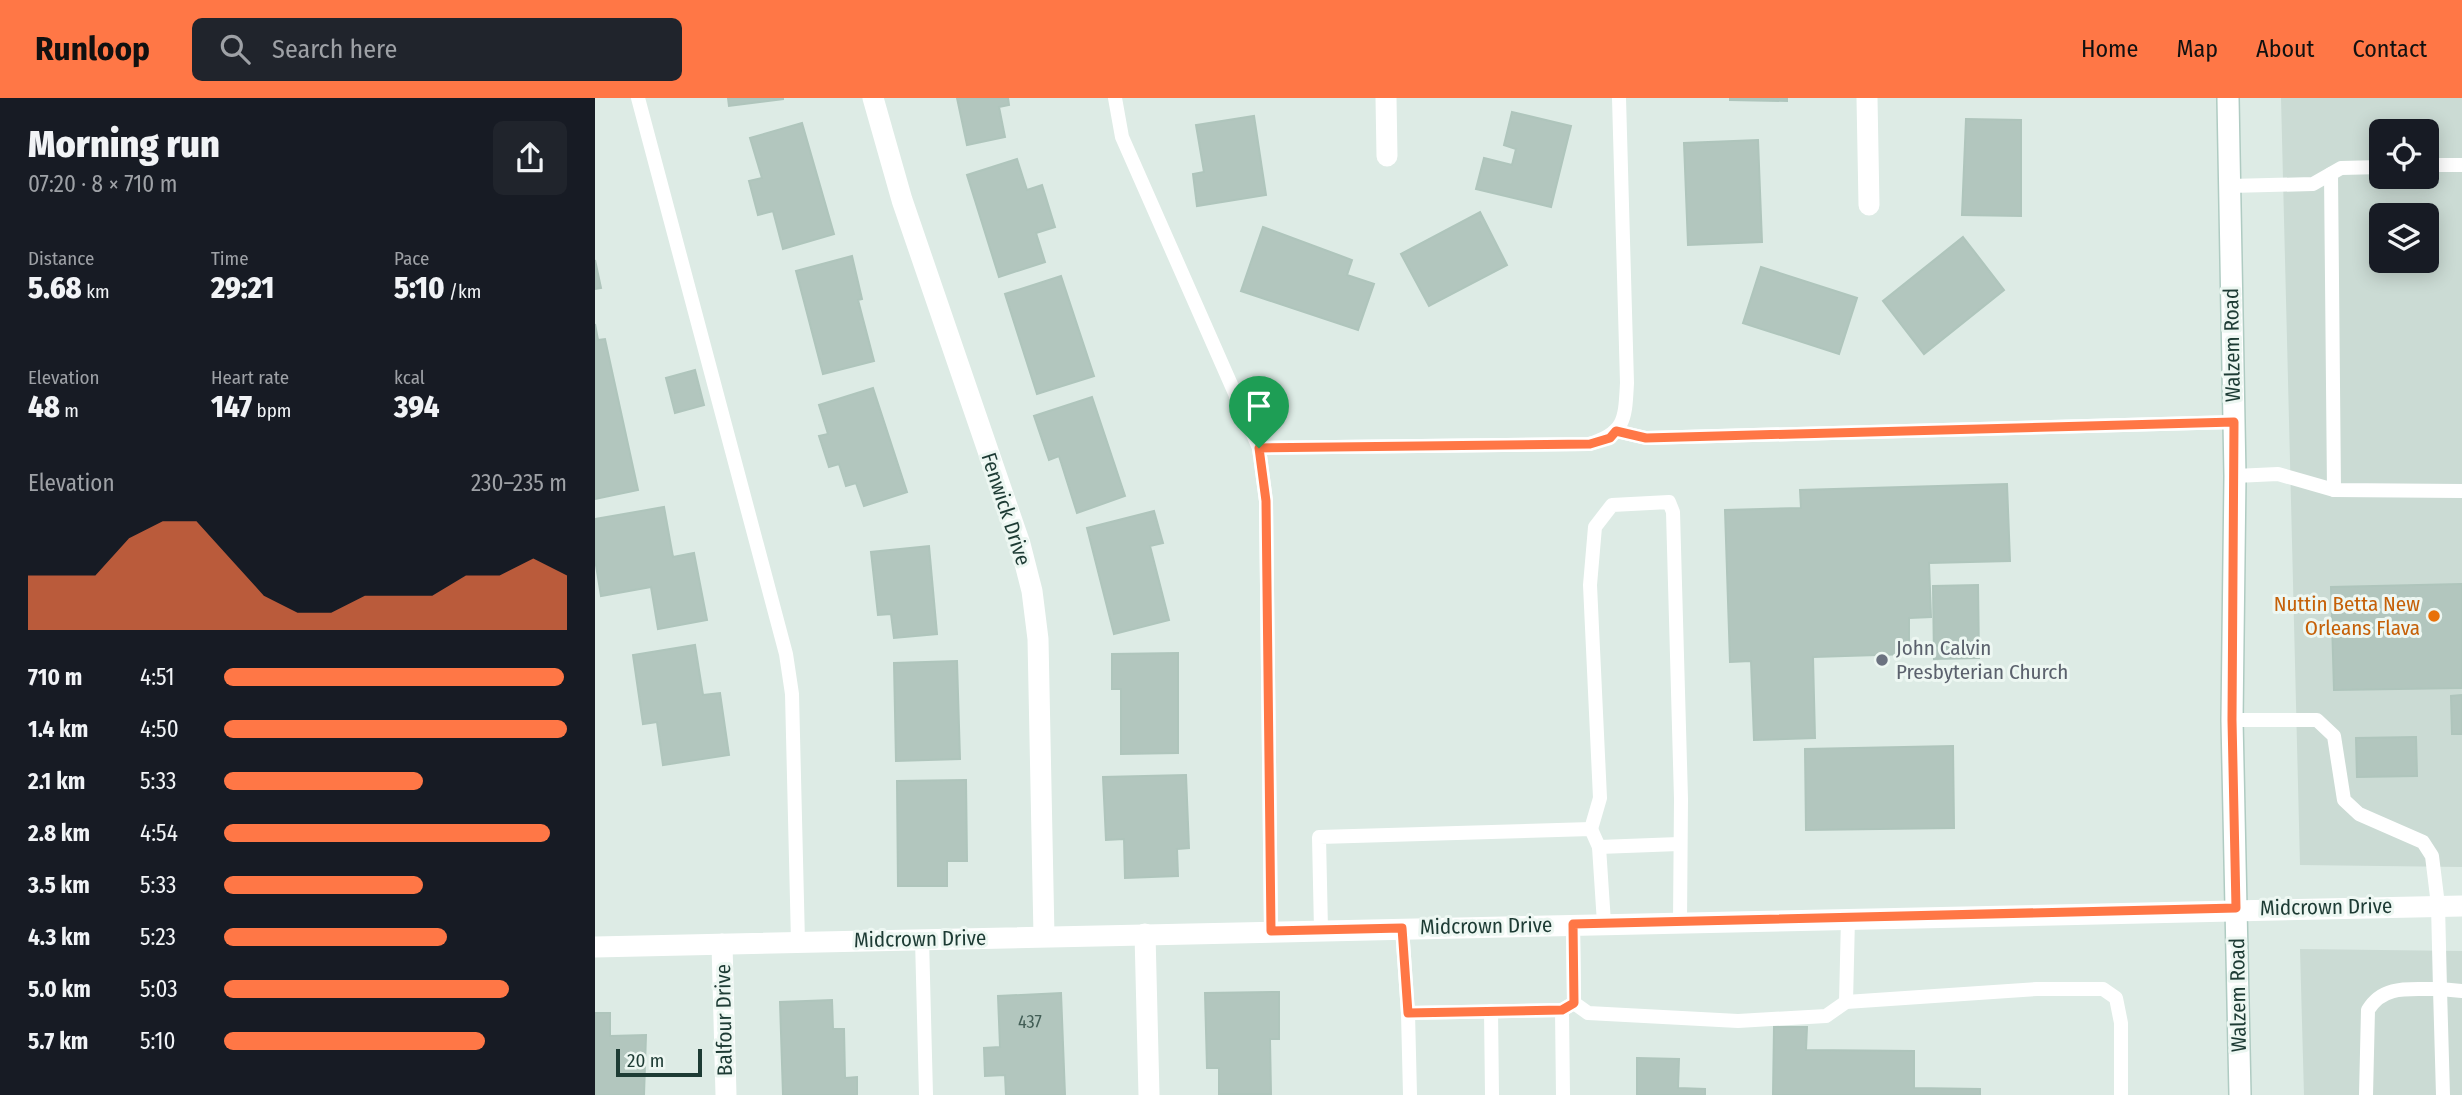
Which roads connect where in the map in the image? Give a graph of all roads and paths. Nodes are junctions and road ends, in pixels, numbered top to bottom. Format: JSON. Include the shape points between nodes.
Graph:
{"nodes":[{"id":1,"x":638,"y":98,"type":"edge"},
{"id":2,"x":873,"y":98,"type":"edge"},
{"id":3,"x":1115,"y":98,"type":"edge"},
{"id":4,"x":1386,"y":98,"type":"edge"},
{"id":5,"x":1619,"y":98,"type":"edge"},
{"id":6,"x":1867,"y":98,"type":"edge"},
{"id":7,"x":2228,"y":98,"type":"edge"},
{"id":8,"x":1387,"y":156,"type":"dead end"},
{"id":9,"x":2462,"y":164,"type":"edge"},
{"id":10,"x":2439,"y":165,"type":"edge"},
{"id":11,"x":2369,"y":167,"type":"edge"},
{"id":12,"x":2331,"y":174,"type":"junction"},
{"id":13,"x":2230,"y":186,"type":"junction"},
{"id":14,"x":1869,"y":205,"type":"dead end"},
{"id":15,"x":2234,"y":422,"type":"junction"},
{"id":16,"x":1616,"y":431,"type":"junction"},
{"id":17,"x":1259,"y":448,"type":"junction"},
{"id":18,"x":2235,"y":476,"type":"junction"},
{"id":19,"x":2334,"y":489,"type":"junction"},
{"id":20,"x":2462,"y":491,"type":"edge"},
{"id":21,"x":2232,"y":720,"type":"junction"},
{"id":22,"x":1591,"y":829,"type":"junction"},
{"id":23,"x":1679,"y":844,"type":"junction"},
{"id":24,"x":1599,"y":847,"type":"junction"},
{"id":25,"x":2438,"y":905,"type":"junction"},
{"id":26,"x":2462,"y":906,"type":"edge"},
{"id":27,"x":2236,"y":908,"type":"junction"},
{"id":28,"x":1848,"y":918,"type":"junction"},
{"id":29,"x":1680,"y":922,"type":"junction"},
{"id":30,"x":1604,"y":923,"type":"junction"},
{"id":31,"x":1573,"y":924,"type":"junction"},
{"id":32,"x":1402,"y":928,"type":"junction"},
{"id":33,"x":1321,"y":930,"type":"junction"},
{"id":34,"x":1271,"y":931,"type":"junction"},
{"id":35,"x":1145,"y":934,"type":"junction"},
{"id":36,"x":1044,"y":936,"type":"junction"},
{"id":37,"x":922,"y":939,"type":"junction"},
{"id":38,"x":797,"y":942,"type":"junction"},
{"id":39,"x":722,"y":944,"type":"junction"},
{"id":40,"x":595,"y":947,"type":"edge"},
{"id":41,"x":2440,"y":989,"type":"junction"},
{"id":42,"x":2462,"y":991,"type":"edge"},
{"id":43,"x":1846,"y":1002,"type":"junction"},
{"id":44,"x":1568,"y":1007,"type":"junction"},
{"id":45,"x":1491,"y":1012,"type":"junction"},
{"id":46,"x":1408,"y":1013,"type":"junction"},
{"id":47,"x":726,"y":1095,"type":"edge"},
{"id":48,"x":926,"y":1095,"type":"edge"},
{"id":49,"x":1149,"y":1095,"type":"edge"},
{"id":50,"x":1410,"y":1095,"type":"edge"},
{"id":51,"x":1492,"y":1095,"type":"edge"},
{"id":52,"x":1563,"y":1095,"type":"edge"},
{"id":53,"x":2121,"y":1095,"type":"edge"},
{"id":54,"x":2240,"y":1095,"type":"edge"},
{"id":55,"x":2366,"y":1095,"type":"edge"},
{"id":56,"x":2443,"y":1095,"type":"edge"}],
"edges":[{"from":1,"to":38,"type":"lane","via":[[786,653],[792,694]]},
{"from":2,"to":36,"type":"street","name":"Fenwick Drive","via":[[902,200],[1020,544],[1032,592],[1038,639]]},
{"from":3,"to":17,"type":"lane","via":[[1122,137]]},
{"from":4,"to":8,"type":"street"},
{"from":5,"to":16,"type":"lane","via":[[1627,383],[1625,418]]},
{"from":6,"to":14,"type":"street"},
{"from":7,"to":13,"type":"street","name":"Walzem Road"},
{"from":9,"to":10,"type":"lane"},
{"from":11,"to":12,"type":"lane","via":[[2341,168]]},
{"from":12,"to":13,"type":"lane","via":[[2313,184]]},
{"from":12,"to":19,"type":"lane"},
{"from":13,"to":15,"type":"street","name":"Walzem Road"},
{"from":15,"to":16,"type":"lane","via":[[1646,438]]},
{"from":15,"to":18,"type":"street","name":"Walzem Road"},
{"from":16,"to":17,"type":"lane","via":[[1610,438],[1590,444]]},
{"from":17,"to":34,"type":"lane","via":[[1266,501]]},
{"from":18,"to":19,"type":"lane","via":[[2278,474]]},
{"from":18,"to":21,"type":"street","name":"Walzem Road"},
{"from":19,"to":20,"type":"lane"},
{"from":21,"to":25,"type":"lane","via":[[2317,720],[2334,736],[2344,800],[2359,814],[2423,842],[2432,856]]},
{"from":21,"to":27,"type":"street","name":"Walzem Road"},
{"from":22,"to":23,"type":"lane","via":[[1600,798],[1590,585],[1595,527],[1612,505],[1669,502],[1674,512]]},
{"from":22,"to":24,"type":"lane"},
{"from":22,"to":33,"type":"lane","via":[[1319,837]]},
{"from":23,"to":24,"type":"lane"},
{"from":23,"to":29,"type":"lane"},
{"from":24,"to":30,"type":"lane"},
{"from":25,"to":26,"type":"street","name":"Midcrown Drive"},
{"from":25,"to":27,"type":"street","name":"Midcrown Drive"},
{"from":25,"to":41,"type":"lane"},
{"from":27,"to":28,"type":"street","name":"Midcrown Drive"},
{"from":27,"to":54,"type":"street","name":"Walzem Road"},
{"from":28,"to":29,"type":"street","name":"Midcrown Drive"},
{"from":28,"to":43,"type":"lane"},
{"from":29,"to":30,"type":"street","name":"Midcrown Drive"},
{"from":30,"to":31,"type":"street","name":"Midcrown Drive"},
{"from":31,"to":32,"type":"street","name":"Midcrown Drive"},
{"from":31,"to":44,"type":"lane"},
{"from":32,"to":33,"type":"street","name":"Midcrown Drive"},
{"from":32,"to":46,"type":"lane"},
{"from":33,"to":34,"type":"street","name":"Midcrown Drive"},
{"from":34,"to":35,"type":"street","name":"Midcrown Drive"},
{"from":35,"to":36,"type":"street","name":"Midcrown Drive"},
{"from":35,"to":49,"type":"street"},
{"from":36,"to":37,"type":"street","name":"Midcrown Drive"},
{"from":37,"to":38,"type":"street","name":"Midcrown Drive"},
{"from":37,"to":48,"type":"lane"},
{"from":38,"to":39,"type":"street","name":"Midcrown Drive"},
{"from":39,"to":40,"type":"street","name":"Midcrown Drive"},
{"from":39,"to":47,"type":"street","name":"Balfour Drive"},
{"from":41,"to":42,"type":"lane"},
{"from":41,"to":55,"type":"lane","via":[[2390,990],[2375,998],[2368,1010]]},
{"from":41,"to":56,"type":"lane"},
{"from":43,"to":44,"type":"lane","via":[[1826,1016],[1738,1021],[1588,1013]]},
{"from":43,"to":53,"type":"lane","via":[[2103,989],[2116,998],[2121,1023]]},
{"from":44,"to":45,"type":"lane"},
{"from":44,"to":52,"type":"lane"},
{"from":45,"to":46,"type":"lane"},
{"from":45,"to":51,"type":"lane"},
{"from":46,"to":50,"type":"lane"}]}
